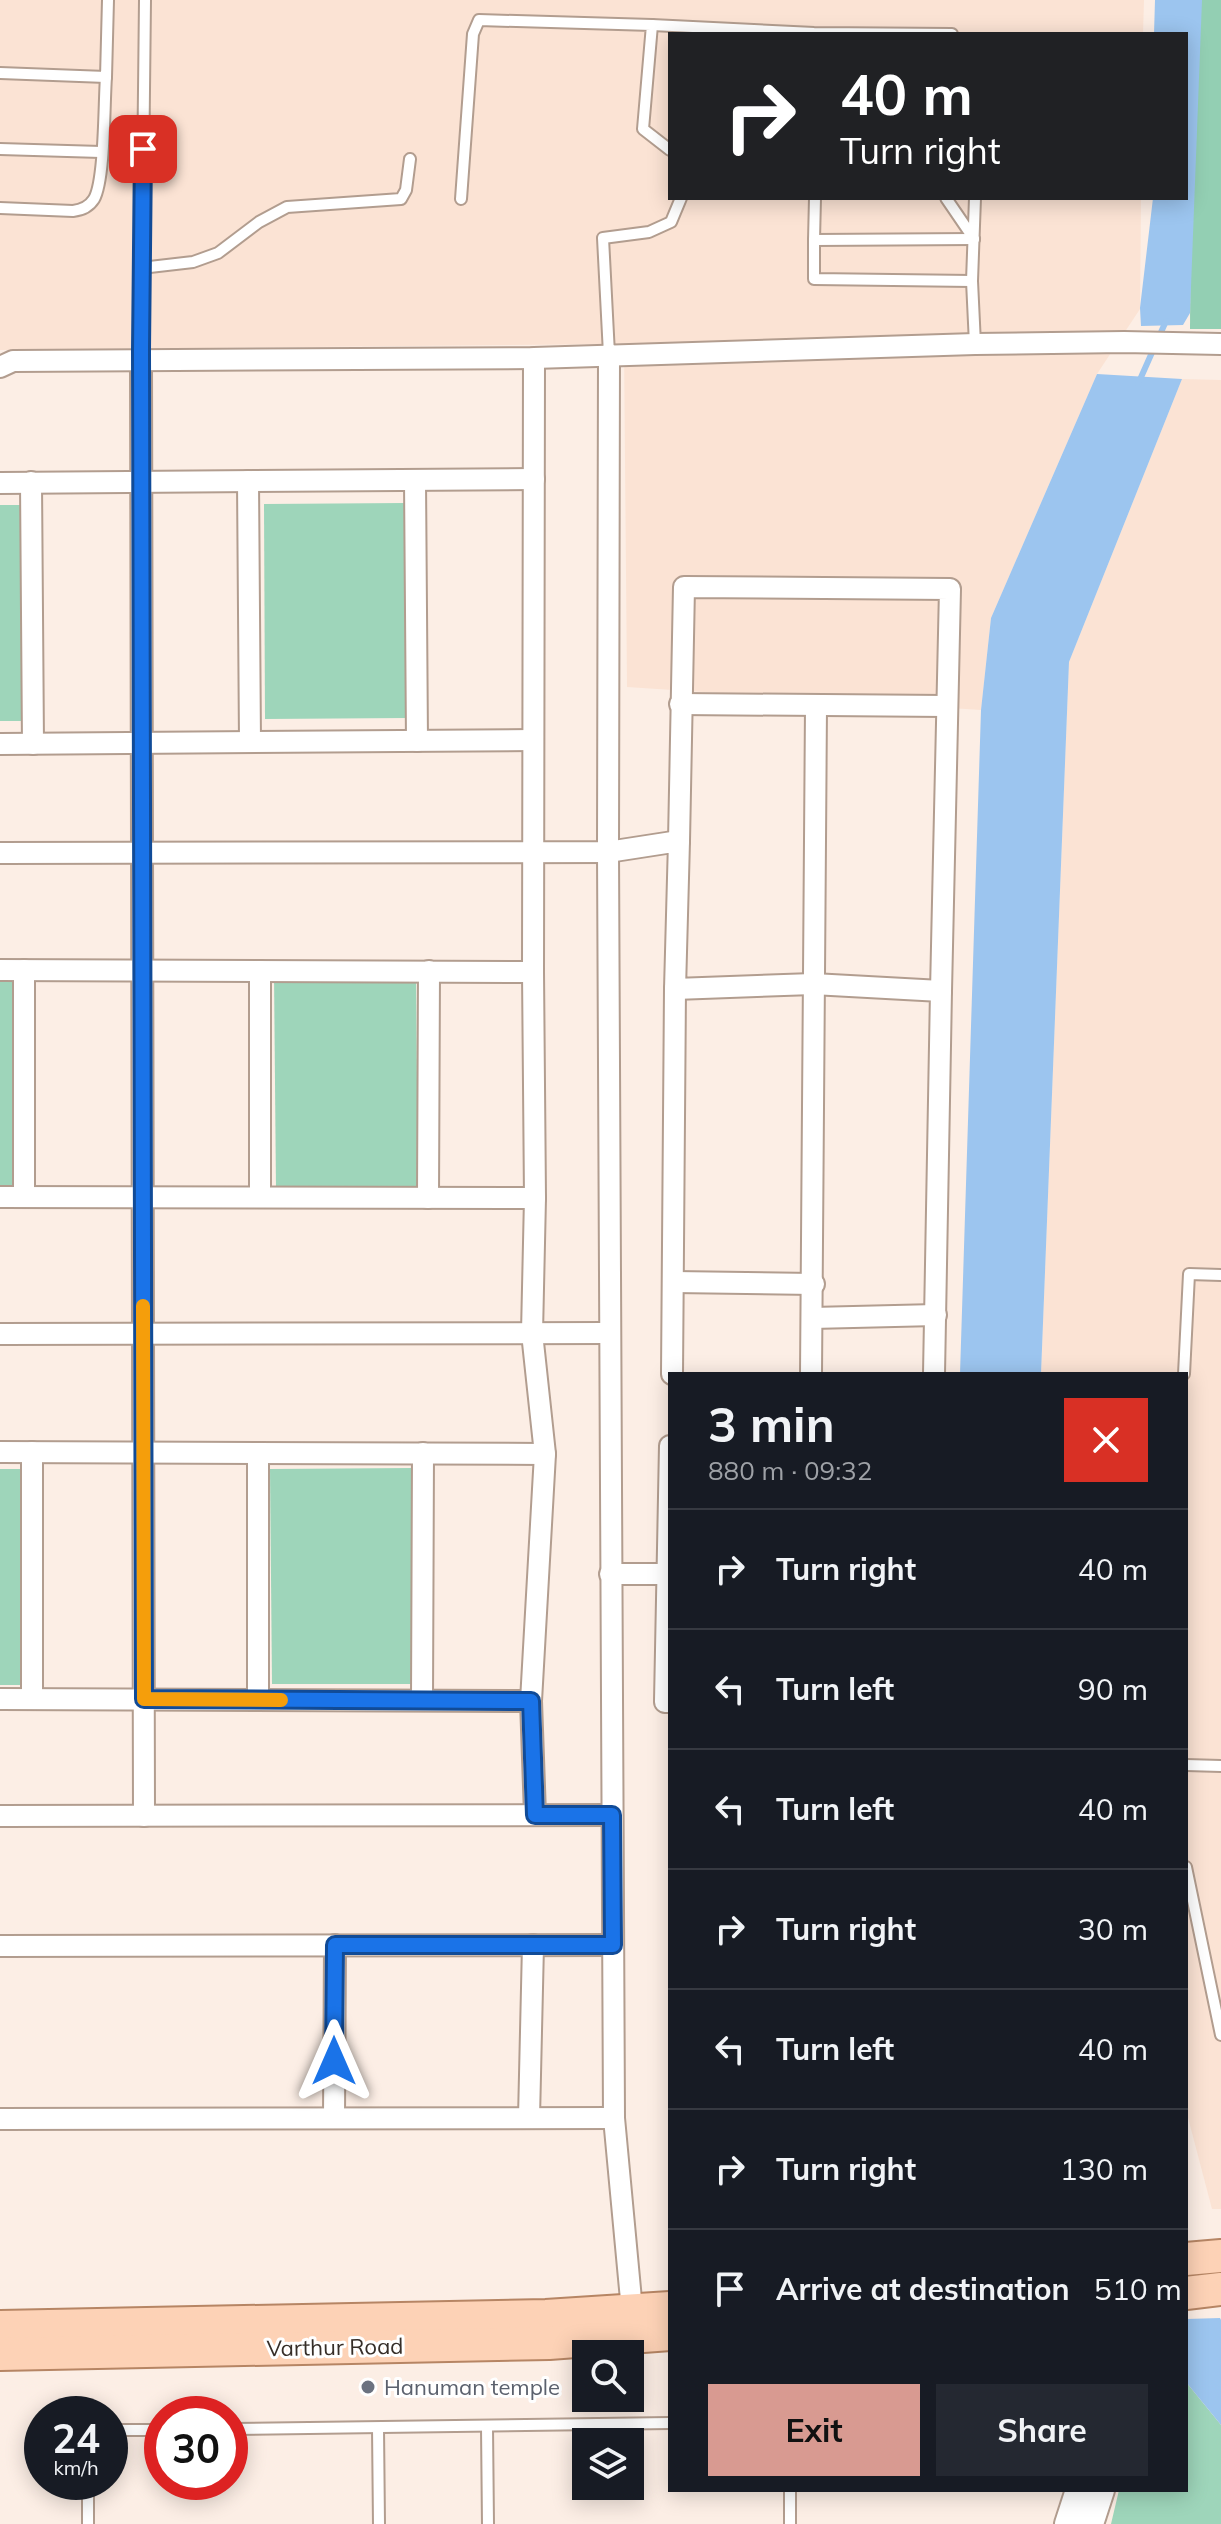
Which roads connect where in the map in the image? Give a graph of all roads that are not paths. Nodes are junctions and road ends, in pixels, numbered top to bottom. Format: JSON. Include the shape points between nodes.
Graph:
{"nodes":[{"id":1,"x":108,"y":0,"type":"edge"},
{"id":2,"x":145,"y":0,"type":"edge"},
{"id":3,"x":652,"y":25,"type":"junction"},
{"id":4,"x":782,"y":32,"type":"edge"},
{"id":5,"x":0,"y":73,"type":"edge"},
{"id":6,"x":106,"y":77,"type":"junction"},
{"id":7,"x":668,"y":148,"type":"edge"},
{"id":8,"x":0,"y":149,"type":"edge"},
{"id":9,"x":101,"y":152,"type":"junction"},
{"id":10,"x":410,"y":159,"type":"dead end"},
{"id":11,"x":461,"y":199,"type":"dead end"},
{"id":12,"x":680,"y":200,"type":"edge"},
{"id":13,"x":815,"y":200,"type":"edge"},
{"id":14,"x":947,"y":200,"type":"edge"},
{"id":15,"x":975,"y":200,"type":"edge"},
{"id":16,"x":0,"y":208,"type":"edge"},
{"id":17,"x":974,"y":239,"type":"junction"},
{"id":18,"x":814,"y":240,"type":"junction"},
{"id":19,"x":141,"y":268,"type":"junction"},
{"id":20,"x":972,"y":281,"type":"junction"},
{"id":21,"x":975,"y":344,"type":"junction"},
{"id":22,"x":1221,"y":344,"type":"edge"},
{"id":23,"x":609,"y":354,"type":"junction"},
{"id":24,"x":534,"y":358,"type":"junction"},
{"id":25,"x":141,"y":360,"type":"junction"},
{"id":26,"x":0,"y":367,"type":"edge"},
{"id":27,"x":534,"y":479,"type":"junction"},
{"id":28,"x":415,"y":480,"type":"junction"},
{"id":29,"x":248,"y":481,"type":"junction"},
{"id":30,"x":31,"y":482,"type":"junction"},
{"id":31,"x":141,"y":482,"type":"junction"},
{"id":32,"x":0,"y":483,"type":"edge"},
{"id":33,"x":680,"y":704,"type":"junction"},
{"id":34,"x":946,"y":706,"type":"junction"},
{"id":35,"x":816,"y":707,"type":"junction"},
{"id":36,"x":533,"y":740,"type":"junction"},
{"id":37,"x":417,"y":741,"type":"junction"},
{"id":38,"x":250,"y":742,"type":"junction"},
{"id":39,"x":142,"y":743,"type":"junction"},
{"id":40,"x":0,"y":744,"type":"edge"},
{"id":41,"x":33,"y":744,"type":"junction"},
{"id":42,"x":679,"y":841,"type":"junction"},
{"id":43,"x":608,"y":852,"type":"junction"},
{"id":44,"x":0,"y":853,"type":"edge"},
{"id":45,"x":142,"y":853,"type":"junction"},
{"id":46,"x":533,"y":853,"type":"junction"},
{"id":47,"x":0,"y":970,"type":"edge"},
{"id":48,"x":24,"y":970,"type":"junction"},
{"id":49,"x":142,"y":970,"type":"junction"},
{"id":50,"x":260,"y":971,"type":"junction"},
{"id":51,"x":429,"y":971,"type":"junction"},
{"id":52,"x":533,"y":972,"type":"junction"},
{"id":53,"x":813,"y":984,"type":"junction"},
{"id":54,"x":675,"y":989,"type":"junction"},
{"id":55,"x":941,"y":991,"type":"junction"},
{"id":56,"x":0,"y":1197,"type":"edge"},
{"id":57,"x":24,"y":1197,"type":"junction"},
{"id":58,"x":143,"y":1197,"type":"junction"},
{"id":59,"x":260,"y":1197,"type":"junction"},
{"id":60,"x":428,"y":1198,"type":"junction"},
{"id":61,"x":535,"y":1198,"type":"junction"},
{"id":62,"x":1221,"y":1275,"type":"edge"},
{"id":63,"x":674,"y":1282,"type":"junction"},
{"id":64,"x":814,"y":1284,"type":"junction"},
{"id":65,"x":936,"y":1315,"type":"junction"},
{"id":66,"x":812,"y":1318,"type":"junction"},
{"id":67,"x":143,"y":1333,"type":"junction"},
{"id":68,"x":532,"y":1333,"type":"junction"},
{"id":69,"x":609,"y":1333,"type":"junction"},
{"id":70,"x":0,"y":1334,"type":"edge"},
{"id":71,"x":672,"y":1372,"type":"edge"},
{"id":72,"x":811,"y":1372,"type":"edge"},
{"id":73,"x":934,"y":1372,"type":"edge"},
{"id":74,"x":1184,"y":1372,"type":"edge"},
{"id":75,"x":0,"y":1452,"type":"edge"},
{"id":76,"x":32,"y":1452,"type":"junction"},
{"id":77,"x":143,"y":1452,"type":"junction"},
{"id":78,"x":258,"y":1453,"type":"junction"},
{"id":79,"x":423,"y":1453,"type":"junction"},
{"id":80,"x":545,"y":1454,"type":"junction"},
{"id":81,"x":610,"y":1574,"type":"junction"},
{"id":82,"x":668,"y":1574,"type":"edge"},
{"id":83,"x":0,"y":1699,"type":"edge"},
{"id":84,"x":32,"y":1699,"type":"junction"},
{"id":85,"x":144,"y":1699,"type":"junction"},
{"id":86,"x":258,"y":1700,"type":"junction"},
{"id":87,"x":422,"y":1700,"type":"junction"},
{"id":88,"x":531,"y":1701,"type":"junction"},
{"id":89,"x":668,"y":1702,"type":"edge"},
{"id":90,"x":1188,"y":1765,"type":"edge"},
{"id":91,"x":1221,"y":1766,"type":"edge"},
{"id":92,"x":535,"y":1815,"type":"junction"},
{"id":93,"x":612,"y":1815,"type":"junction"},
{"id":94,"x":0,"y":1816,"type":"edge"},
{"id":95,"x":144,"y":1816,"type":"junction"},
{"id":96,"x":1188,"y":1875,"type":"edge"},
{"id":97,"x":335,"y":1945,"type":"junction"},
{"id":98,"x":533,"y":1945,"type":"junction"},
{"id":99,"x":613,"y":1945,"type":"junction"},
{"id":100,"x":0,"y":1946,"type":"edge"},
{"id":101,"x":1216,"y":1981,"type":"edge"},
{"id":102,"x":1221,"y":2035,"type":"edge"},
{"id":103,"x":334,"y":2118,"type":"junction"},
{"id":104,"x":529,"y":2118,"type":"junction"},
{"id":105,"x":614,"y":2118,"type":"junction"},
{"id":106,"x":0,"y":2119,"type":"edge"},
{"id":107,"x":1221,"y":2256,"type":"edge"},
{"id":108,"x":1188,"y":2259,"type":"edge"},
{"id":109,"x":1221,"y":2289,"type":"edge"},
{"id":110,"x":1188,"y":2293,"type":"edge"},
{"id":111,"x":668,"y":2309,"type":"edge"},
{"id":112,"x":633,"y":2324,"type":"junction"},
{"id":113,"x":0,"y":2327,"type":"edge"},
{"id":114,"x":668,"y":2333,"type":"edge"},
{"id":115,"x":0,"y":2354,"type":"edge"},
{"id":116,"x":668,"y":2423,"type":"edge"},
{"id":117,"x":487,"y":2427,"type":"junction"},
{"id":118,"x":378,"y":2428,"type":"junction"},
{"id":119,"x":248,"y":2429,"type":"edge"},
{"id":120,"x":790,"y":2492,"type":"edge"},
{"id":121,"x":1078,"y":2492,"type":"edge"},
{"id":122,"x":1100,"y":2492,"type":"edge"},
{"id":123,"x":88,"y":2500,"type":"edge"},
{"id":124,"x":88,"y":2524,"type":"edge"},
{"id":125,"x":379,"y":2524,"type":"edge"},
{"id":126,"x":488,"y":2524,"type":"edge"},
{"id":127,"x":790,"y":2524,"type":"edge"},
{"id":128,"x":1068,"y":2524,"type":"edge"},
{"id":129,"x":1090,"y":2524,"type":"edge"}],
"edges":[{"from":1,"to":6,"type":"lane"},
{"from":2,"to":19,"type":"lane"},
{"from":3,"to":4,"type":"lane"},
{"from":3,"to":7,"type":"lane","via":[[643,129]]},
{"from":3,"to":11,"type":"lane","via":[[479,20],[473,34]]},
{"from":5,"to":6,"type":"lane"},
{"from":6,"to":9,"type":"lane"},
{"from":8,"to":9,"type":"lane"},
{"from":9,"to":16,"type":"lane","via":[[95,198],[81,210]]},
{"from":10,"to":19,"type":"lane","via":[[401,199],[287,207],[218,253],[193,262]]},
{"from":12,"to":23,"type":"lane","via":[[671,222],[649,232],[603,238]]},
{"from":13,"to":18,"type":"lane"},
{"from":14,"to":17,"type":"lane"},
{"from":15,"to":17,"type":"lane"},
{"from":17,"to":18,"type":"lane"},
{"from":17,"to":20,"type":"lane"},
{"from":18,"to":20,"type":"lane","via":[[814,279]]},
{"from":19,"to":25,"type":"lane"},
{"from":20,"to":21,"type":"lane"},
{"from":21,"to":22,"type":"street"},
{"from":21,"to":23,"type":"street"},
{"from":23,"to":24,"type":"street"},
{"from":23,"to":43,"type":"street"},
{"from":24,"to":25,"type":"street"},
{"from":24,"to":27,"type":"street"},
{"from":25,"to":26,"type":"street","via":[[13,361]]},
{"from":25,"to":31,"type":"street"},
{"from":27,"to":28,"type":"street"},
{"from":27,"to":36,"type":"street"},
{"from":28,"to":29,"type":"street"},
{"from":28,"to":37,"type":"street"},
{"from":29,"to":31,"type":"street"},
{"from":29,"to":38,"type":"street"},
{"from":30,"to":31,"type":"street"},
{"from":30,"to":32,"type":"street"},
{"from":30,"to":41,"type":"street"},
{"from":31,"to":39,"type":"street"},
{"from":33,"to":34,"type":"street","via":[[684,587],[950,589]]},
{"from":33,"to":35,"type":"street"},
{"from":33,"to":42,"type":"street"},
{"from":34,"to":35,"type":"street"},
{"from":34,"to":55,"type":"street"},
{"from":35,"to":53,"type":"street"},
{"from":36,"to":37,"type":"street"},
{"from":36,"to":46,"type":"street"},
{"from":37,"to":38,"type":"street"},
{"from":38,"to":39,"type":"street"},
{"from":39,"to":41,"type":"street"},
{"from":39,"to":45,"type":"street"},
{"from":40,"to":41,"type":"street"},
{"from":42,"to":43,"type":"street"},
{"from":42,"to":54,"type":"street"},
{"from":43,"to":46,"type":"street"},
{"from":43,"to":69,"type":"street"},
{"from":44,"to":45,"type":"street"},
{"from":45,"to":46,"type":"street"},
{"from":45,"to":49,"type":"street"},
{"from":46,"to":52,"type":"street"},
{"from":47,"to":48,"type":"street"},
{"from":48,"to":49,"type":"street"},
{"from":48,"to":57,"type":"street"},
{"from":49,"to":50,"type":"street"},
{"from":49,"to":58,"type":"street"},
{"from":50,"to":51,"type":"street"},
{"from":50,"to":59,"type":"street"},
{"from":51,"to":52,"type":"street"},
{"from":51,"to":60,"type":"street"},
{"from":52,"to":61,"type":"street"},
{"from":53,"to":54,"type":"street"},
{"from":53,"to":55,"type":"street"},
{"from":53,"to":64,"type":"street"},
{"from":54,"to":63,"type":"street"},
{"from":55,"to":65,"type":"street"},
{"from":56,"to":57,"type":"street"},
{"from":57,"to":58,"type":"street"},
{"from":58,"to":59,"type":"street"},
{"from":58,"to":67,"type":"street"},
{"from":59,"to":60,"type":"street"},
{"from":60,"to":61,"type":"street"},
{"from":61,"to":68,"type":"street"},
{"from":62,"to":74,"type":"lane","via":[[1189,1274]]},
{"from":63,"to":64,"type":"street"},
{"from":63,"to":71,"type":"street"},
{"from":64,"to":66,"type":"street"},
{"from":65,"to":66,"type":"street"},
{"from":65,"to":73,"type":"street"},
{"from":66,"to":72,"type":"street"},
{"from":67,"to":68,"type":"street"},
{"from":67,"to":70,"type":"street"},
{"from":67,"to":77,"type":"street"},
{"from":68,"to":69,"type":"street"},
{"from":68,"to":80,"type":"street"},
{"from":69,"to":81,"type":"street"},
{"from":75,"to":76,"type":"street"},
{"from":76,"to":77,"type":"street"},
{"from":76,"to":84,"type":"street"},
{"from":77,"to":78,"type":"street"},
{"from":77,"to":85,"type":"street"},
{"from":78,"to":79,"type":"street"},
{"from":78,"to":86,"type":"street"},
{"from":79,"to":80,"type":"street"},
{"from":79,"to":87,"type":"street"},
{"from":80,"to":88,"type":"street"},
{"from":81,"to":82,"type":"street"},
{"from":81,"to":93,"type":"street"},
{"from":82,"to":89,"type":"street"},
{"from":83,"to":84,"type":"street"},
{"from":84,"to":85,"type":"street"},
{"from":85,"to":86,"type":"street"},
{"from":85,"to":95,"type":"street"},
{"from":86,"to":87,"type":"street"},
{"from":87,"to":88,"type":"street"},
{"from":88,"to":92,"type":"street"},
{"from":90,"to":91,"type":"lane"},
{"from":92,"to":93,"type":"street"},
{"from":92,"to":95,"type":"street"},
{"from":93,"to":99,"type":"street"},
{"from":94,"to":95,"type":"street"},
{"from":96,"to":101,"type":"lane"},
{"from":97,"to":98,"type":"street"},
{"from":97,"to":100,"type":"street"},
{"from":97,"to":103,"type":"street"},
{"from":98,"to":99,"type":"street"},
{"from":98,"to":104,"type":"street"},
{"from":99,"to":105,"type":"street"},
{"from":101,"to":102,"type":"lane"},
{"from":103,"to":104,"type":"street"},
{"from":103,"to":106,"type":"street"},
{"from":104,"to":105,"type":"street"},
{"from":105,"to":112,"type":"street"},
{"from":107,"to":108,"type":"main road"},
{"from":109,"to":110,"type":"main road"},
{"from":111,"to":112,"type":"main road","name":"Varthur Road"},
{"from":112,"to":113,"type":"main road","name":"Varthur Road","via":[[531,2316]]},
{"from":112,"to":114,"type":"main road","name":"Varthur Road"},
{"from":112,"to":115,"type":"main road","name":"Varthur Road","via":[[549,2343]]},
{"from":116,"to":117,"type":"lane"},
{"from":117,"to":118,"type":"lane"},
{"from":117,"to":126,"type":"lane"},
{"from":118,"to":119,"type":"lane"},
{"from":118,"to":125,"type":"lane"},
{"from":120,"to":127,"type":"lane"},
{"from":121,"to":128,"type":"street"},
{"from":122,"to":129,"type":"street"},
{"from":123,"to":124,"type":"lane"}]}
